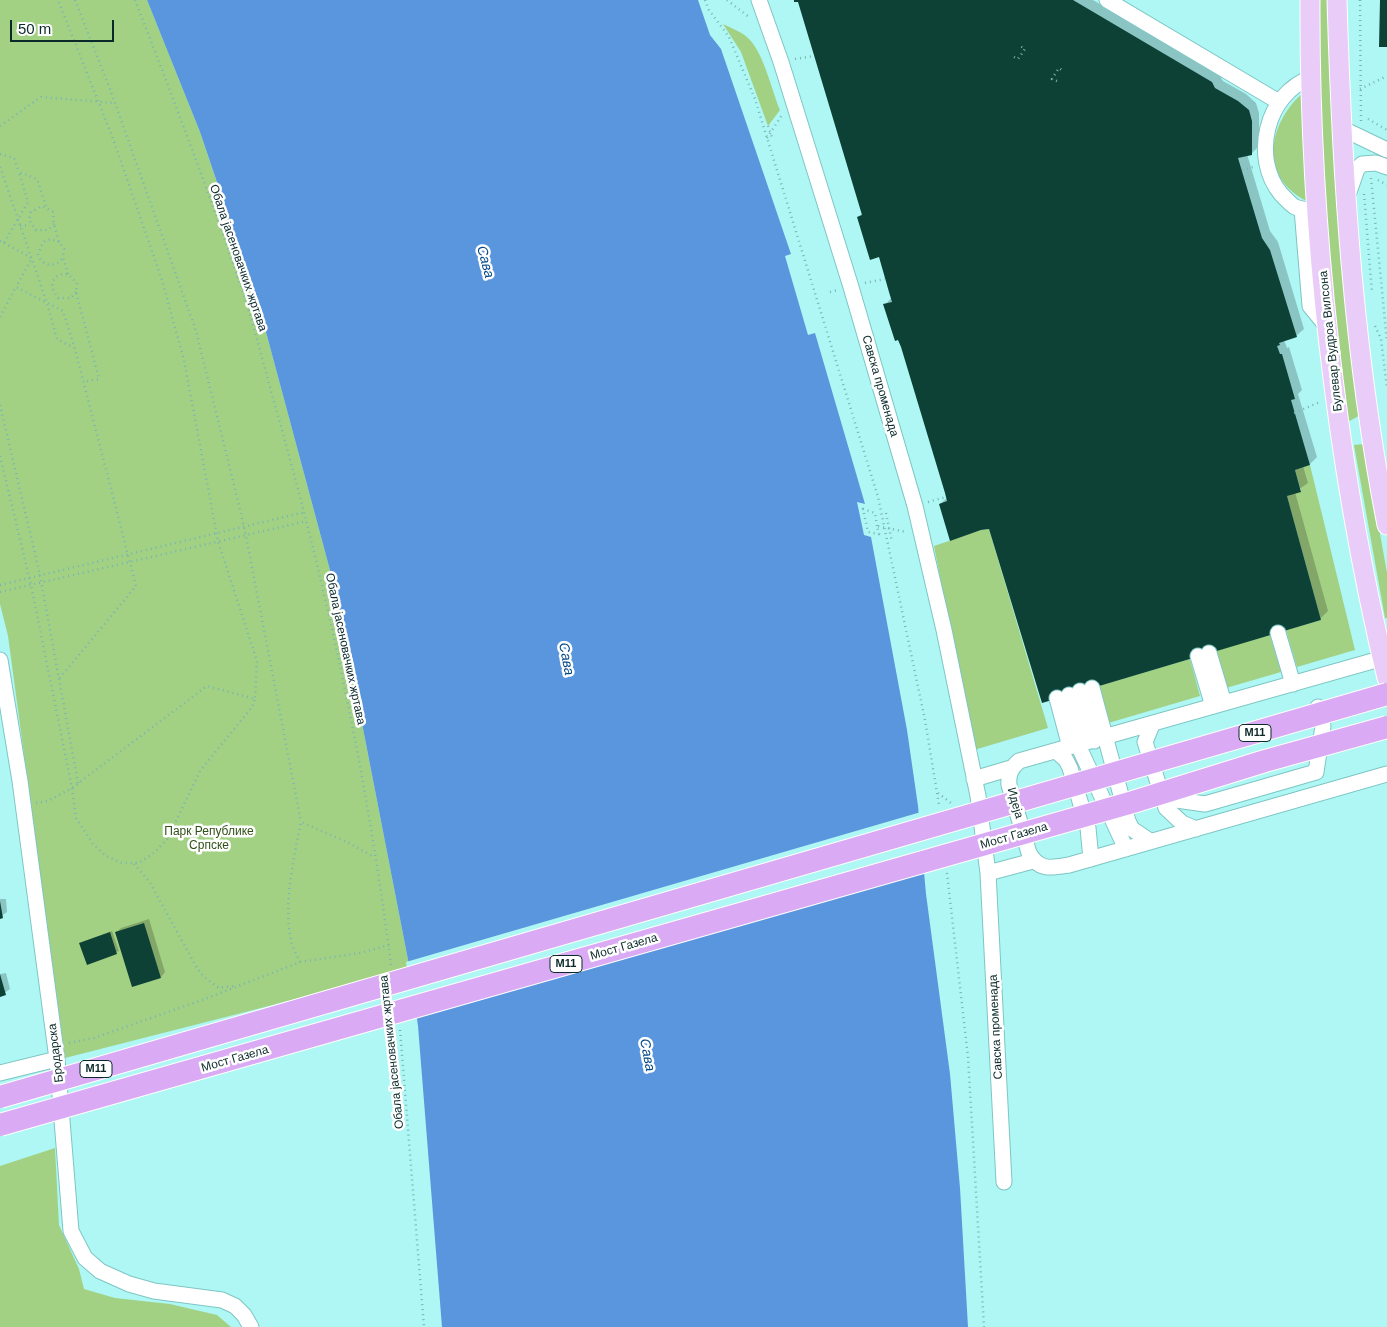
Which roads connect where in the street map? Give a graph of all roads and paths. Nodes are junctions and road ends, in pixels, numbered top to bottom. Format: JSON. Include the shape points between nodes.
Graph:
{"nodes":[{"id":1,"x":58,"y":0,"type":"edge"},
{"id":2,"x":75,"y":0,"type":"edge"},
{"id":3,"x":135,"y":0,"type":"edge"},
{"id":4,"x":705,"y":0,"type":"edge"},
{"id":5,"x":759,"y":0,"type":"edge"},
{"id":6,"x":1107,"y":0,"type":"edge"},
{"id":7,"x":1310,"y":0,"type":"edge"},
{"id":8,"x":1337,"y":0,"type":"edge"},
{"id":9,"x":1360,"y":0,"type":"edge"},
{"id":10,"x":1020,"y":46,"type":"dead end"},
{"id":11,"x":814,"y":56,"type":"dead end"},
{"id":12,"x":1014,"y":56,"type":"dead end"},
{"id":13,"x":781,"y":62,"type":"junction"},
{"id":14,"x":1063,"y":71,"type":"dead end"},
{"id":15,"x":1387,"y":76,"type":"edge"},
{"id":16,"x":1311,"y":78,"type":"junction"},
{"id":17,"x":1057,"y":81,"type":"dead end"},
{"id":18,"x":1360,"y":90,"type":"junction"},
{"id":19,"x":98,"y":102,"type":"junction"},
{"id":20,"x":1280,"y":102,"type":"junction"},
{"id":21,"x":115,"y":103,"type":"junction"},
{"id":22,"x":782,"y":116,"type":"dead end"},
{"id":23,"x":0,"y":126,"type":"edge"},
{"id":24,"x":768,"y":126,"type":"dead end"},
{"id":25,"x":1341,"y":128,"type":"junction"},
{"id":26,"x":1387,"y":130,"type":"edge"},
{"id":27,"x":770,"y":133,"type":"junction"},
{"id":28,"x":766,"y":138,"type":"junction"},
{"id":29,"x":1365,"y":138,"type":"junction"},
{"id":30,"x":773,"y":140,"type":"dead end"},
{"id":31,"x":1387,"y":150,"type":"edge"},
{"id":32,"x":0,"y":154,"type":"edge"},
{"id":33,"x":1370,"y":162,"type":"junction"},
{"id":34,"x":1256,"y":166,"type":"dead end"},
{"id":35,"x":0,"y":167,"type":"edge"},
{"id":36,"x":1387,"y":167,"type":"edge"},
{"id":37,"x":1242,"y":170,"type":"dead end"},
{"id":38,"x":19,"y":172,"type":"junction"},
{"id":39,"x":1355,"y":196,"type":"junction"},
{"id":40,"x":46,"y":206,"type":"junction"},
{"id":41,"x":1310,"y":210,"type":"junction"},
{"id":42,"x":18,"y":219,"type":"junction"},
{"id":43,"x":30,"y":224,"type":"junction"},
{"id":44,"x":54,"y":224,"type":"junction"},
{"id":45,"x":20,"y":226,"type":"junction"},
{"id":46,"x":2,"y":242,"type":"edge"},
{"id":47,"x":59,"y":242,"type":"junction"},
{"id":48,"x":39,"y":255,"type":"junction"},
{"id":49,"x":63,"y":257,"type":"junction"},
{"id":50,"x":32,"y":258,"type":"junction"},
{"id":51,"x":68,"y":274,"type":"junction"},
{"id":52,"x":885,"y":279,"type":"dead end"},
{"id":53,"x":16,"y":287,"type":"junction"},
{"id":54,"x":851,"y":287,"type":"junction"},
{"id":55,"x":52,"y":288,"type":"junction"},
{"id":56,"x":43,"y":291,"type":"junction"},
{"id":57,"x":76,"y":292,"type":"junction"},
{"id":58,"x":1372,"y":297,"type":"dead end"},
{"id":59,"x":47,"y":303,"type":"junction"},
{"id":60,"x":1,"y":312,"type":"edge"},
{"id":61,"x":0,"y":317,"type":"edge"},
{"id":62,"x":1374,"y":325,"type":"dead end"},
{"id":63,"x":1387,"y":342,"type":"edge"},
{"id":64,"x":75,"y":349,"type":"junction"},
{"id":65,"x":84,"y":382,"type":"junction"},
{"id":66,"x":1387,"y":388,"type":"edge"},
{"id":67,"x":1320,"y":402,"type":"dead end"},
{"id":68,"x":0,"y":405,"type":"edge"},
{"id":69,"x":1294,"y":412,"type":"dead end"},
{"id":70,"x":0,"y":456,"type":"edge"},
{"id":71,"x":946,"y":497,"type":"dead end"},
{"id":72,"x":915,"y":506,"type":"junction"},
{"id":73,"x":305,"y":512,"type":"junction"},
{"id":74,"x":886,"y":513,"type":"dead end"},
{"id":75,"x":307,"y":521,"type":"junction"},
{"id":76,"x":1387,"y":524,"type":"edge"},
{"id":77,"x":244,"y":526,"type":"junction"},
{"id":78,"x":877,"y":526,"type":"junction"},
{"id":79,"x":884,"y":527,"type":"junction"},
{"id":80,"x":889,"y":528,"type":"junction"},
{"id":81,"x":217,"y":532,"type":"junction"},
{"id":82,"x":906,"y":532,"type":"dead end"},
{"id":83,"x":246,"y":534,"type":"junction"},
{"id":84,"x":218,"y":541,"type":"junction"},
{"id":85,"x":892,"y":542,"type":"dead end"},
{"id":86,"x":128,"y":555,"type":"junction"},
{"id":87,"x":130,"y":562,"type":"junction"},
{"id":88,"x":40,"y":576,"type":"junction"},
{"id":89,"x":29,"y":578,"type":"junction"},
{"id":90,"x":41,"y":583,"type":"junction"},
{"id":91,"x":0,"y":585,"type":"edge"},
{"id":92,"x":31,"y":585,"type":"junction"},
{"id":93,"x":0,"y":592,"type":"edge"},
{"id":94,"x":1278,"y":632,"type":"dead end"},
{"id":95,"x":1204,"y":655,"type":"dead end"},
{"id":96,"x":1385,"y":658,"type":"edge"},
{"id":97,"x":0,"y":660,"type":"edge"},
{"id":98,"x":1387,"y":678,"type":"edge"},
{"id":99,"x":59,"y":679,"type":"junction"},
{"id":100,"x":1293,"y":684,"type":"junction"},
{"id":101,"x":1387,"y":689,"type":"edge"},
{"id":102,"x":1387,"y":694,"type":"edge"},
{"id":103,"x":255,"y":699,"type":"junction"},
{"id":104,"x":1218,"y":705,"type":"junction"},
{"id":105,"x":1318,"y":707,"type":"junction"},
{"id":106,"x":1152,"y":725,"type":"junction"},
{"id":107,"x":1387,"y":727,"type":"edge"},
{"id":108,"x":1081,"y":744,"type":"junction"},
{"id":109,"x":1149,"y":758,"type":"junction"},
{"id":110,"x":1011,"y":768,"type":"junction"},
{"id":111,"x":1387,"y":774,"type":"edge"},
{"id":112,"x":974,"y":778,"type":"junction"},
{"id":113,"x":78,"y":784,"type":"junction"},
{"id":114,"x":72,"y":788,"type":"junction"},
{"id":115,"x":1162,"y":798,"type":"junction"},
{"id":116,"x":23,"y":805,"type":"junction"},
{"id":117,"x":940,"y":808,"type":"dead end"},
{"id":118,"x":301,"y":822,"type":"junction"},
{"id":119,"x":1196,"y":829,"type":"junction"},
{"id":120,"x":1150,"y":841,"type":"junction"},
{"id":121,"x":1126,"y":849,"type":"junction"},
{"id":122,"x":374,"y":857,"type":"junction"},
{"id":123,"x":1091,"y":859,"type":"junction"},
{"id":124,"x":1033,"y":861,"type":"junction"},
{"id":125,"x":133,"y":863,"type":"junction"},
{"id":126,"x":947,"y":870,"type":"dead end"},
{"id":127,"x":988,"y":873,"type":"junction"},
{"id":128,"x":389,"y":945,"type":"junction"},
{"id":129,"x":300,"y":962,"type":"junction"},
{"id":130,"x":392,"y":973,"type":"dead end"},
{"id":131,"x":264,"y":976,"type":"junction"},
{"id":132,"x":400,"y":1029,"type":"dead end"},
{"id":133,"x":56,"y":1052,"type":"junction"},
{"id":134,"x":0,"y":1074,"type":"edge"},
{"id":135,"x":0,"y":1097,"type":"edge"},
{"id":136,"x":0,"y":1125,"type":"edge"},
{"id":137,"x":1004,"y":1182,"type":"dead end"},
{"id":138,"x":251,"y":1327,"type":"edge"},
{"id":139,"x":424,"y":1327,"type":"edge"},
{"id":140,"x":984,"y":1327,"type":"edge"}],
"edges":[{"from":1,"to":19,"type":"path"},
{"from":2,"to":21,"type":"path"},
{"from":3,"to":73,"type":"path","name":"Обала јасеновачких жртава","via":[[246,303]]},
{"from":4,"to":28,"type":"path","via":[[739,59]]},
{"from":5,"to":13,"type":"street","name":"Савска променада"},
{"from":6,"to":20,"type":"street"},
{"from":7,"to":16,"type":"main road","name":"Булевар Вудроа Вилсона"},
{"from":8,"to":25,"type":"main road"},
{"from":9,"to":18,"type":"path"},
{"from":10,"to":12,"type":"path","via":[[1025,49],[1022,54],[1018,59]]},
{"from":11,"to":13,"type":"path"},
{"from":13,"to":54,"type":"street","name":"Савска променада"},
{"from":14,"to":17,"type":"path","via":[[1058,68],[1052,79]]},
{"from":15,"to":18,"type":"path"},
{"from":16,"to":20,"type":"street","via":[[1293,87]]},
{"from":16,"to":41,"type":"main road","name":"Булевар Вудроа Вилсона"},
{"from":18,"to":29,"type":"path"},
{"from":19,"to":21,"type":"path"},
{"from":19,"to":23,"type":"path","via":[[41,98]]},
{"from":19,"to":81,"type":"path","via":[[163,286],[184,360]]},
{"from":20,"to":41,"type":"street","via":[[1267,130],[1267,168],[1278,190],[1294,207]]},
{"from":21,"to":77,"type":"path","via":[[196,331]]},
{"from":22,"to":27,"type":"path"},
{"from":24,"to":27,"type":"path"},
{"from":25,"to":29,"type":"street"},
{"from":25,"to":39,"type":"main road"},
{"from":26,"to":29,"type":"path","via":[[1368,119]]},
{"from":27,"to":28,"type":"path"},
{"from":27,"to":30,"type":"path"},
{"from":28,"to":79,"type":"path","via":[[878,497]]},
{"from":29,"to":31,"type":"street"},
{"from":32,"to":38,"type":"path","via":[[14,158]]},
{"from":33,"to":36,"type":"street"},
{"from":33,"to":39,"type":"street","via":[[1357,169]]},
{"from":33,"to":63,"type":"path"},
{"from":34,"to":37,"type":"path"},
{"from":35,"to":42,"type":"path"},
{"from":38,"to":40,"type":"path","via":[[37,179]]},
{"from":38,"to":42,"type":"path","via":[[28,202]]},
{"from":39,"to":58,"type":"path"},
{"from":39,"to":76,"type":"main road","via":[[1358,338]]},
{"from":40,"to":43,"type":"path","via":[[34,209]]},
{"from":40,"to":44,"type":"path","via":[[53,212]]},
{"from":41,"to":96,"type":"main road","name":"Булевар Вудроа Вилсона","via":[[1360,545]]},
{"from":42,"to":45,"type":"path"},
{"from":42,"to":46,"type":"path"},
{"from":43,"to":44,"type":"path","via":[[44,232]]},
{"from":43,"to":45,"type":"path"},
{"from":44,"to":47,"type":"path"},
{"from":45,"to":50,"type":"path"},
{"from":46,"to":50,"type":"path"},
{"from":47,"to":48,"type":"path","via":[[51,239],[43,242]]},
{"from":47,"to":49,"type":"path","via":[[64,249]]},
{"from":48,"to":49,"type":"path","via":[[49,265],[57,264]]},
{"from":48,"to":50,"type":"path"},
{"from":49,"to":51,"type":"path"},
{"from":50,"to":53,"type":"path"},
{"from":50,"to":56,"type":"path"},
{"from":51,"to":55,"type":"path","via":[[56,277]]},
{"from":51,"to":57,"type":"path","via":[[77,283]]},
{"from":52,"to":54,"type":"path"},
{"from":53,"to":59,"type":"path"},
{"from":53,"to":60,"type":"path"},
{"from":54,"to":72,"type":"street","name":"Савска променада"},
{"from":55,"to":56,"type":"path"},
{"from":55,"to":57,"type":"path","via":[[55,296],[62,300]]},
{"from":56,"to":59,"type":"path"},
{"from":57,"to":65,"type":"path","via":[[99,380]]},
{"from":59,"to":64,"type":"path","via":[[63,311]]},
{"from":59,"to":64,"type":"path","via":[[57,339]]},
{"from":60,"to":61,"type":"path"},
{"from":62,"to":66,"type":"path","via":[[1381,339]]},
{"from":64,"to":65,"type":"path"},
{"from":65,"to":86,"type":"path"},
{"from":67,"to":69,"type":"path"},
{"from":68,"to":88,"type":"path"},
{"from":70,"to":89,"type":"path"},
{"from":71,"to":72,"type":"path"},
{"from":72,"to":112,"type":"street","name":"Савска променада"},
{"from":73,"to":75,"type":"path","name":"Обала јасеновачких жртава"},
{"from":73,"to":77,"type":"path"},
{"from":74,"to":80,"type":"path"},
{"from":75,"to":83,"type":"path"},
{"from":75,"to":122,"type":"path","name":"Обала јасеновачких жртава","via":[[329,611]]},
{"from":77,"to":81,"type":"path"},
{"from":77,"to":83,"type":"path"},
{"from":78,"to":78,"type":"path","via":[[879,534],[868,532],[863,509],[875,513]]},
{"from":78,"to":79,"type":"path"},
{"from":79,"to":80,"type":"path"},
{"from":79,"to":117,"type":"path"},
{"from":80,"to":82,"type":"path"},
{"from":80,"to":85,"type":"path"},
{"from":81,"to":84,"type":"path"},
{"from":81,"to":86,"type":"path"},
{"from":83,"to":84,"type":"path"},
{"from":83,"to":118,"type":"path"},
{"from":84,"to":87,"type":"path"},
{"from":84,"to":103,"type":"path","via":[[257,661]]},
{"from":86,"to":87,"type":"path"},
{"from":86,"to":88,"type":"path"},
{"from":87,"to":90,"type":"path"},
{"from":87,"to":99,"type":"path","via":[[136,586]]},
{"from":88,"to":89,"type":"path"},
{"from":88,"to":90,"type":"path"},
{"from":89,"to":91,"type":"path"},
{"from":89,"to":92,"type":"path"},
{"from":90,"to":92,"type":"path"},
{"from":90,"to":99,"type":"path"},
{"from":92,"to":93,"type":"path"},
{"from":92,"to":114,"type":"path"},
{"from":94,"to":100,"type":"street"},
{"from":95,"to":104,"type":"street"},
{"from":96,"to":98,"type":"main road","name":"Булевар Вудроа Вилсона"},
{"from":96,"to":100,"type":"street"},
{"from":97,"to":116,"type":"street","name":"Бродарска"},
{"from":99,"to":113,"type":"path"},
{"from":100,"to":104,"type":"street"},
{"from":101,"to":105,"type":"street"},
{"from":102,"to":135,"type":"highway","number":"M11","bridge":true},
{"from":103,"to":113,"type":"path","via":[[207,686]]},
{"from":103,"to":125,"type":"path","via":[[200,771],[168,838],[139,864]]},
{"from":104,"to":106,"type":"street"},
{"from":105,"to":109,"type":"street"},
{"from":105,"to":115,"type":"street","via":[[1323,726],[1316,772],[1206,804]]},
{"from":106,"to":108,"type":"street"},
{"from":106,"to":109,"type":"street","via":[[1145,742]]},
{"from":107,"to":136,"type":"highway","name":"Мост Газела","number":"M11","bridge":true},
{"from":108,"to":108,"type":"street","via":[[1075,693]]},
{"from":108,"to":110,"type":"street","via":[[1019,761]]},
{"from":108,"to":120,"type":"street","via":[[1132,829]]},
{"from":108,"to":121,"type":"street"},
{"from":108,"to":123,"type":"street","via":[[1066,760],[1088,828]]},
{"from":109,"to":115,"type":"street"},
{"from":110,"to":112,"type":"street"},
{"from":110,"to":124,"type":"street","name":"Идеја","via":[[1009,785]]},
{"from":111,"to":119,"type":"street"},
{"from":112,"to":127,"type":"street","name":"Савска променада"},
{"from":113,"to":114,"type":"path"},
{"from":114,"to":116,"type":"path","via":[[48,801]]},
{"from":114,"to":125,"type":"path","via":[[76,818],[93,844],[106,856],[122,863]]},
{"from":115,"to":119,"type":"street","via":[[1171,814]]},
{"from":116,"to":133,"type":"street","name":"Бродарска"},
{"from":118,"to":122,"type":"path"},
{"from":118,"to":129,"type":"path","via":[[292,868],[289,915],[291,940]]},
{"from":119,"to":120,"type":"street"},
{"from":120,"to":121,"type":"street"},
{"from":121,"to":123,"type":"street"},
{"from":122,"to":128,"type":"path","name":"Обала јасеновачких жртава"},
{"from":123,"to":124,"type":"street","via":[[1048,869]]},
{"from":124,"to":127,"type":"street"},
{"from":125,"to":131,"type":"path","via":[[149,881],[204,977],[219,988],[229,988]]},
{"from":126,"to":140,"type":"path","via":[[968,1057]]},
{"from":127,"to":137,"type":"street","name":"Савска променада"},
{"from":128,"to":129,"type":"path"},
{"from":128,"to":130,"type":"path","name":"Обала јасеновачких жртава"},
{"from":129,"to":131,"type":"path"},
{"from":131,"to":133,"type":"path"},
{"from":132,"to":139,"type":"path","name":"Обала јасеновачких жртава"},
{"from":133,"to":134,"type":"street"},
{"from":133,"to":138,"type":"street","name":"Бродарска","via":[[71,1231],[85,1258],[100,1271],[129,1284],[154,1291],[222,1300],[235,1306]]}]}
